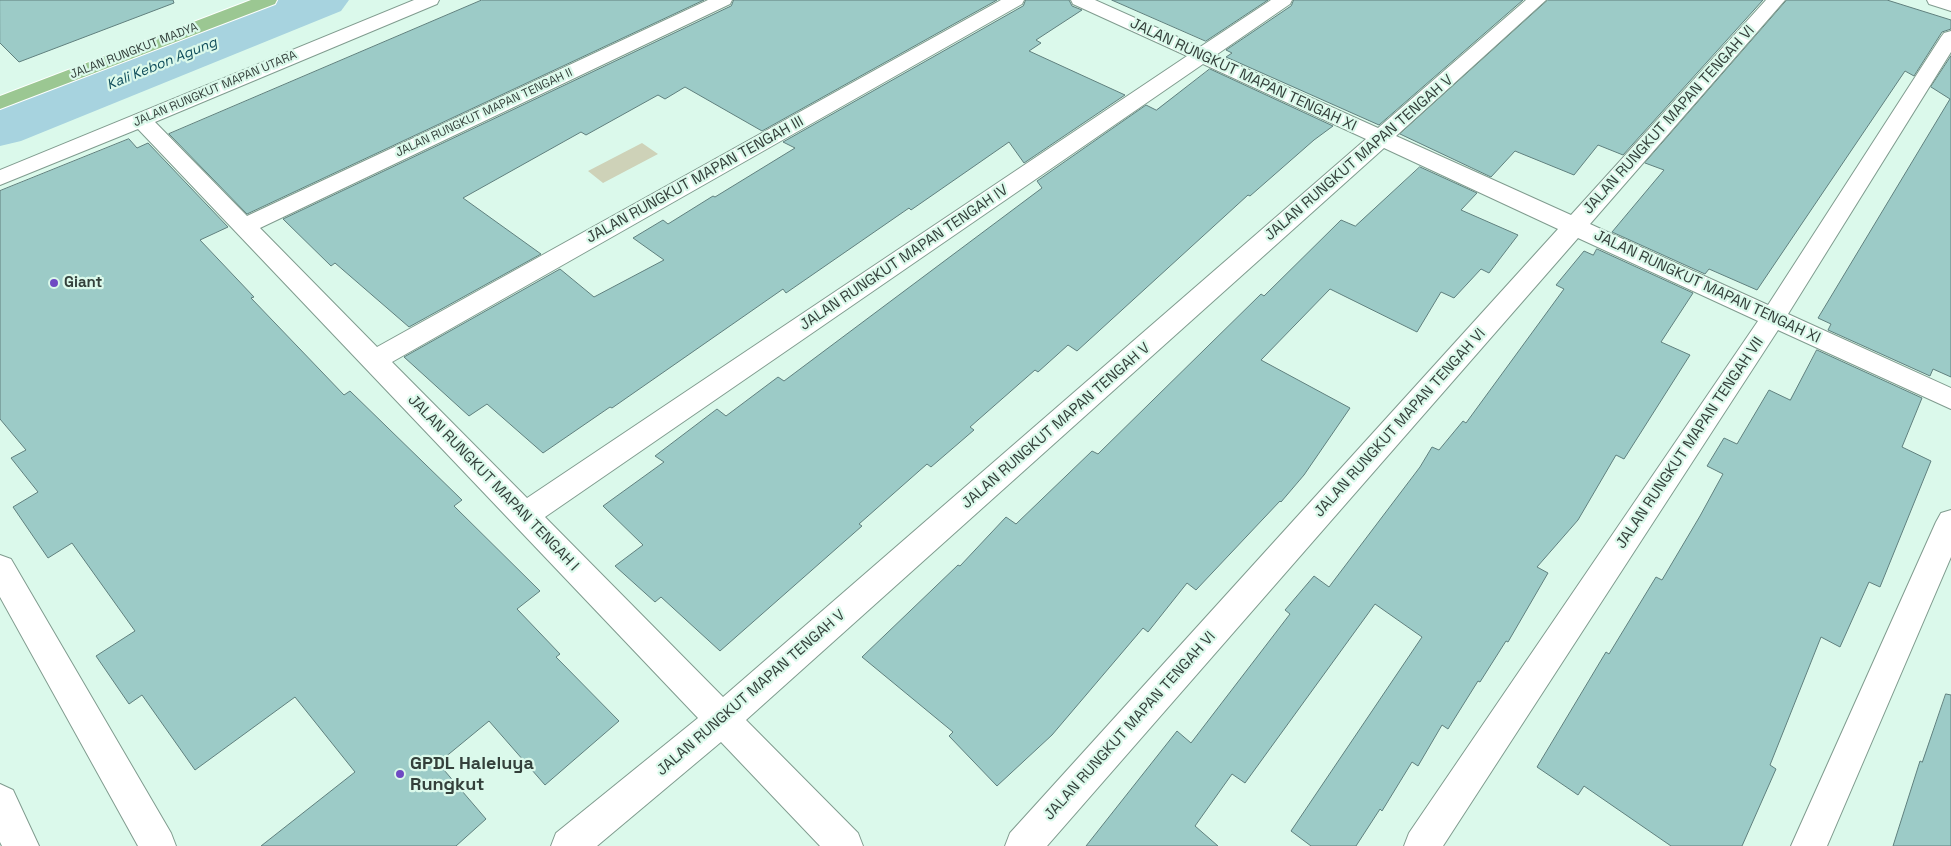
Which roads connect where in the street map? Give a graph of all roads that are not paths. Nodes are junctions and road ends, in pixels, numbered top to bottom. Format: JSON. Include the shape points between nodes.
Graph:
{"nodes":[{"id":1,"x":268,"y":0,"type":"edge"},
{"id":2,"x":430,"y":0,"type":"edge"},
{"id":3,"x":723,"y":0,"type":"edge"},
{"id":4,"x":1015,"y":0,"type":"edge"},
{"id":5,"x":1080,"y":0,"type":"edge"},
{"id":6,"x":1283,"y":0,"type":"edge"},
{"id":7,"x":1537,"y":0,"type":"edge"},
{"id":8,"x":1776,"y":0,"type":"edge"},
{"id":9,"x":1936,"y":0,"type":"edge"},
{"id":10,"x":1951,"y":5,"type":"edge"},
{"id":11,"x":1951,"y":37,"type":"edge"},
{"id":12,"x":1201,"y":55,"type":"junction"},
{"id":13,"x":1,"y":102,"type":"edge"},
{"id":14,"x":141,"y":120,"type":"junction"},
{"id":15,"x":1381,"y":138,"type":"junction"},
{"id":16,"x":0,"y":178,"type":"edge"},
{"id":17,"x":245,"y":226,"type":"junction"},
{"id":18,"x":1574,"y":226,"type":"junction"},
{"id":19,"x":1773,"y":318,"type":"junction"},
{"id":20,"x":375,"y":360,"type":"junction"},
{"id":21,"x":1951,"y":399,"type":"edge"},
{"id":22,"x":525,"y":515,"type":"junction"},
{"id":23,"x":1951,"y":522,"type":"edge"},
{"id":24,"x":0,"y":568,"type":"edge"},
{"id":25,"x":722,"y":720,"type":"junction"},
{"id":26,"x":0,"y":802,"type":"edge"},
{"id":27,"x":21,"y":846,"type":"edge"},
{"id":28,"x":158,"y":846,"type":"edge"},
{"id":29,"x":569,"y":846,"type":"edge"},
{"id":30,"x":845,"y":846,"type":"edge"},
{"id":31,"x":1023,"y":846,"type":"edge"},
{"id":32,"x":1422,"y":846,"type":"edge"},
{"id":33,"x":1809,"y":846,"type":"edge"}],
"edges":[{"from":1,"to":13,"type":"main road","name":"JALAN RUNGKUT MADYA"},
{"from":2,"to":14,"type":"street","name":"JALAN RUNGKUT MAPAN UTARA"},
{"from":3,"to":17,"type":"street","name":"JALAN RUNGKUT MAPAN TENGAH II"},
{"from":4,"to":20,"type":"street","name":"JALAN RUNGKUT MAPAN TENGAH III"},
{"from":5,"to":12,"type":"street","name":"JALAN RUNGKUT MAPAN TENGAH XI"},
{"from":6,"to":12,"type":"street","name":"JALAN RUNGKUT MAPAN TENGAH IV"},
{"from":7,"to":15,"type":"street","name":"JALAN RUNGKUT MAPAN TENGAH V"},
{"from":8,"to":18,"type":"street","name":"JALAN RUNGKUT MAPAN TENGAH VI"},
{"from":9,"to":10,"type":"street"},
{"from":11,"to":19,"type":"street","name":"JALAN RUNGKUT MAPAN TENGAH VII"},
{"from":12,"to":15,"type":"street","name":"JALAN RUNGKUT MAPAN TENGAH XI"},
{"from":12,"to":22,"type":"street","name":"JALAN RUNGKUT MAPAN TENGAH IV"},
{"from":14,"to":16,"type":"street","name":"JALAN RUNGKUT MAPAN UTARA"},
{"from":14,"to":17,"type":"street","name":"JALAN RUNGKUT MAPAN TENGAH I"},
{"from":15,"to":18,"type":"street","name":"JALAN RUNGKUT MAPAN TENGAH XI"},
{"from":15,"to":25,"type":"street","name":"JALAN RUNGKUT MAPAN TENGAH V"},
{"from":17,"to":20,"type":"street","name":"JALAN RUNGKUT MAPAN TENGAH I"},
{"from":18,"to":19,"type":"street","name":"JALAN RUNGKUT MAPAN TENGAH XI"},
{"from":18,"to":31,"type":"street","name":"JALAN RUNGKUT MAPAN TENGAH VI"},
{"from":19,"to":21,"type":"street","name":"JALAN RUNGKUT MAPAN TENGAH XI"},
{"from":19,"to":32,"type":"street","name":"JALAN RUNGKUT MAPAN TENGAH VII"},
{"from":20,"to":22,"type":"street","name":"JALAN RUNGKUT MAPAN TENGAH I"},
{"from":22,"to":25,"type":"street","name":"JALAN RUNGKUT MAPAN TENGAH I"},
{"from":23,"to":33,"type":"street"},
{"from":24,"to":28,"type":"street"},
{"from":25,"to":29,"type":"street","name":"JALAN RUNGKUT MAPAN TENGAH V"},
{"from":25,"to":30,"type":"street","name":"JALAN RUNGKUT MAPAN TENGAH I"},
{"from":26,"to":27,"type":"street"}]}
